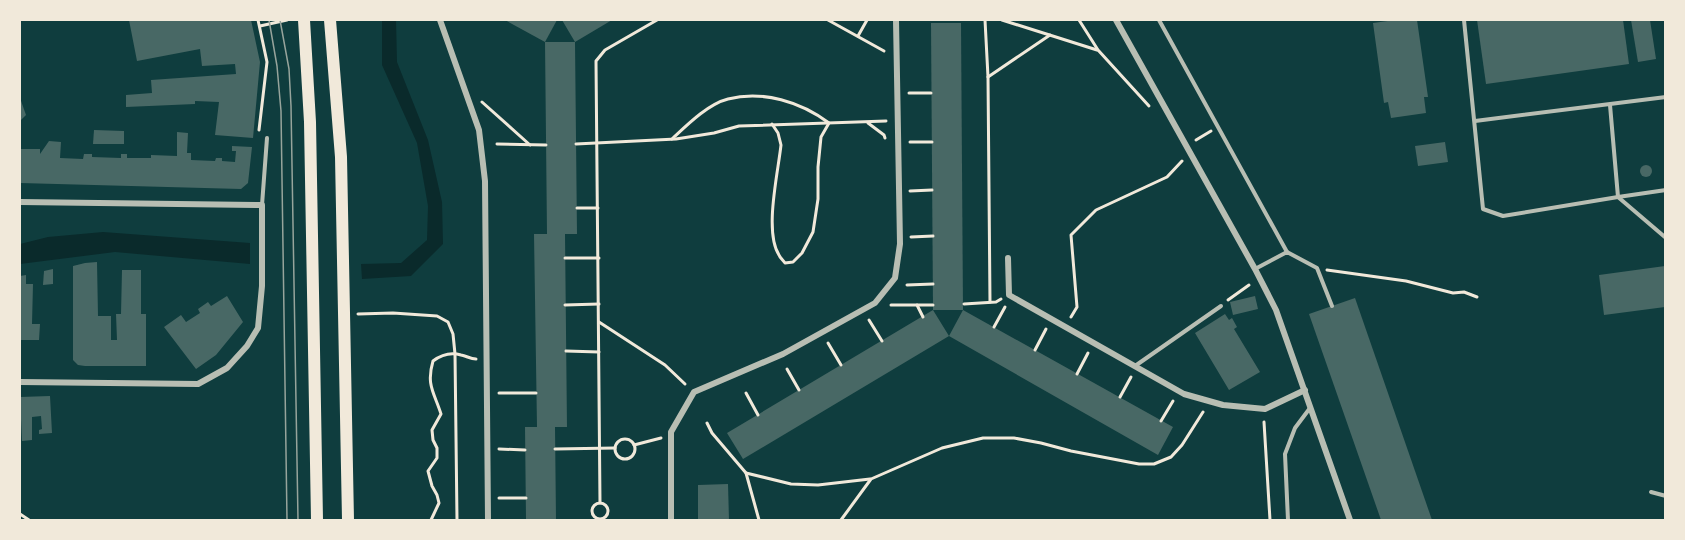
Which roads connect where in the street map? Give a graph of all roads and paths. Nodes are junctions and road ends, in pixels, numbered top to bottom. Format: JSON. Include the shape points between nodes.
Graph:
{"nodes":[{"id":1,"x":258,"y":20,"type":"edge"},
{"id":2,"x":287,"y":20,"type":"edge"},
{"id":3,"x":304,"y":20,"type":"edge"},
{"id":4,"x":330,"y":20,"type":"edge"},
{"id":5,"x":440,"y":20,"type":"edge"},
{"id":6,"x":657,"y":20,"type":"edge"},
{"id":7,"x":828,"y":20,"type":"edge"},
{"id":8,"x":867,"y":20,"type":"edge"},
{"id":9,"x":896,"y":20,"type":"edge"},
{"id":10,"x":986,"y":20,"type":"edge"},
{"id":11,"x":1002,"y":20,"type":"edge"},
{"id":12,"x":1079,"y":20,"type":"edge"},
{"id":13,"x":1116,"y":20,"type":"edge"},
{"id":14,"x":1159,"y":20,"type":"edge"},
{"id":15,"x":1464,"y":20,"type":"edge"},
{"id":16,"x":260,"y":26,"type":"junction"},
{"id":17,"x":1050,"y":35,"type":"junction"},
{"id":18,"x":858,"y":36,"type":"junction"},
{"id":19,"x":1098,"y":50,"type":"junction"},
{"id":20,"x":896,"y":57,"type":"junction"},
{"id":21,"x":988,"y":77,"type":"junction"},
{"id":22,"x":909,"y":93,"type":"dead end"},
{"id":23,"x":931,"y":93,"type":"dead end"},
{"id":24,"x":1665,"y":97,"type":"edge"},
{"id":25,"x":482,"y":102,"type":"dead end"},
{"id":26,"x":1610,"y":105,"type":"junction"},
{"id":27,"x":1150,"y":107,"type":"dead end"},
{"id":28,"x":898,"y":121,"type":"junction"},
{"id":29,"x":1475,"y":121,"type":"junction"},
{"id":30,"x":867,"y":122,"type":"junction"},
{"id":31,"x":829,"y":123,"type":"junction"},
{"id":32,"x":772,"y":124,"type":"junction"},
{"id":33,"x":258,"y":138,"type":"dead end"},
{"id":34,"x":267,"y":138,"type":"dead end"},
{"id":35,"x":672,"y":139,"type":"junction"},
{"id":36,"x":898,"y":139,"type":"junction"},
{"id":37,"x":910,"y":142,"type":"dead end"},
{"id":38,"x":932,"y":142,"type":"dead end"},
{"id":39,"x":598,"y":143,"type":"junction"},
{"id":40,"x":497,"y":144,"type":"dead end"},
{"id":41,"x":576,"y":144,"type":"dead end"},
{"id":42,"x":530,"y":145,"type":"junction"},
{"id":43,"x":546,"y":145,"type":"dead end"},
{"id":44,"x":1179,"y":156,"type":"dead end"},
{"id":45,"x":932,"y":190,"type":"dead end"},
{"id":46,"x":1665,"y":190,"type":"edge"},
{"id":47,"x":910,"y":191,"type":"dead end"},
{"id":48,"x":1618,"y":197,"type":"junction"},
{"id":49,"x":20,"y":202,"type":"edge"},
{"id":50,"x":262,"y":205,"type":"junction"},
{"id":51,"x":577,"y":208,"type":"dead end"},
{"id":52,"x":598,"y":208,"type":"junction"},
{"id":53,"x":933,"y":236,"type":"dead end"},
{"id":54,"x":911,"y":237,"type":"dead end"},
{"id":55,"x":1665,"y":238,"type":"edge"},
{"id":56,"x":1287,"y":252,"type":"junction"},
{"id":57,"x":565,"y":258,"type":"dead end"},
{"id":58,"x":599,"y":258,"type":"junction"},
{"id":59,"x":1008,"y":258,"type":"dead end"},
{"id":60,"x":1317,"y":268,"type":"junction"},
{"id":61,"x":1255,"y":269,"type":"junction"},
{"id":62,"x":933,"y":284,"type":"dead end"},
{"id":63,"x":1250,"y":284,"type":"dead end"},
{"id":64,"x":907,"y":285,"type":"dead end"},
{"id":65,"x":1009,"y":295,"type":"junction"},
{"id":66,"x":1477,"y":297,"type":"dead end"},
{"id":67,"x":990,"y":302,"type":"junction"},
{"id":68,"x":964,"y":303,"type":"dead end"},
{"id":69,"x":599,"y":304,"type":"junction"},
{"id":70,"x":566,"y":305,"type":"dead end"},
{"id":71,"x":891,"y":305,"type":"dead end"},
{"id":72,"x":917,"y":305,"type":"junction"},
{"id":73,"x":933,"y":305,"type":"dead end"},
{"id":74,"x":1006,"y":305,"type":"dead end"},
{"id":75,"x":1221,"y":306,"type":"joint"},
{"id":76,"x":1332,"y":306,"type":"dead end"},
{"id":77,"x":1077,"y":307,"type":"dead end"},
{"id":78,"x":358,"y":314,"type":"dead end"},
{"id":79,"x":923,"y":317,"type":"dead end"},
{"id":80,"x":869,"y":320,"type":"dead end"},
{"id":81,"x":599,"y":322,"type":"junction"},
{"id":82,"x":994,"y":327,"type":"dead end"},
{"id":83,"x":1047,"y":328,"type":"dead end"},
{"id":84,"x":882,"y":341,"type":"dead end"},
{"id":85,"x":828,"y":343,"type":"dead end"},
{"id":86,"x":1035,"y":350,"type":"dead end"},
{"id":87,"x":566,"y":351,"type":"dead end"},
{"id":88,"x":599,"y":352,"type":"junction"},
{"id":89,"x":1089,"y":352,"type":"dead end"},
{"id":90,"x":455,"y":354,"type":"junction"},
{"id":91,"x":841,"y":365,"type":"dead end"},
{"id":92,"x":1135,"y":366,"type":"junction"},
{"id":93,"x":787,"y":369,"type":"dead end"},
{"id":94,"x":1077,"y":374,"type":"dead end"},
{"id":95,"x":1132,"y":375,"type":"dead end"},
{"id":96,"x":20,"y":382,"type":"edge"},
{"id":97,"x":799,"y":390,"type":"dead end"},
{"id":98,"x":1305,"y":390,"type":"junction"},
{"id":99,"x":694,"y":392,"type":"junction"},
{"id":100,"x":499,"y":393,"type":"dead end"},
{"id":101,"x":536,"y":393,"type":"dead end"},
{"id":102,"x":746,"y":393,"type":"dead end"},
{"id":103,"x":1120,"y":398,"type":"dead end"},
{"id":104,"x":1173,"y":399,"type":"dead end"},
{"id":105,"x":1311,"y":407,"type":"junction"},
{"id":106,"x":1203,"y":412,"type":"dead end"},
{"id":107,"x":758,"y":415,"type":"dead end"},
{"id":108,"x":1161,"y":421,"type":"dead end"},
{"id":109,"x":1264,"y":422,"type":"dead end"},
{"id":110,"x":707,"y":423,"type":"dead end"},
{"id":111,"x":671,"y":435,"type":"junction"},
{"id":112,"x":634,"y":445,"type":"junction"},
{"id":113,"x":600,"y":448,"type":"junction"},
{"id":114,"x":615,"y":448,"type":"junction"},
{"id":115,"x":499,"y":449,"type":"dead end"},
{"id":116,"x":555,"y":449,"type":"dead end"},
{"id":117,"x":525,"y":450,"type":"dead end"},
{"id":118,"x":746,"y":472,"type":"junction"},
{"id":119,"x":871,"y":479,"type":"junction"},
{"id":120,"x":1652,"y":492,"type":"dead end"},
{"id":121,"x":1665,"y":496,"type":"edge"},
{"id":122,"x":499,"y":498,"type":"dead end"},
{"id":123,"x":526,"y":498,"type":"dead end"},
{"id":124,"x":600,"y":503,"type":"junction"},
{"id":125,"x":20,"y":513,"type":"edge"},
{"id":126,"x":593,"y":518,"type":"edge"},
{"id":127,"x":29,"y":520,"type":"edge"},
{"id":128,"x":317,"y":520,"type":"edge"},
{"id":129,"x":348,"y":520,"type":"edge"},
{"id":130,"x":431,"y":520,"type":"edge"},
{"id":131,"x":457,"y":520,"type":"edge"},
{"id":132,"x":488,"y":520,"type":"edge"},
{"id":133,"x":672,"y":520,"type":"edge"},
{"id":134,"x":759,"y":520,"type":"edge"},
{"id":135,"x":842,"y":520,"type":"edge"},
{"id":136,"x":1270,"y":520,"type":"edge"},
{"id":137,"x":1288,"y":520,"type":"edge"},
{"id":138,"x":1350,"y":520,"type":"edge"}],
"edges":[{"from":1,"to":16,"type":"path"},
{"from":2,"to":16,"type":"path"},
{"from":3,"to":128,"type":"main road","via":[[310,134]]},
{"from":4,"to":129,"type":"main road","via":[[341,157]]},
{"from":5,"to":132,"type":"street","via":[[479,129],[485,181]]},
{"from":6,"to":39,"type":"path","via":[[605,50],[596,61]]},
{"from":7,"to":18,"type":"path"},
{"from":8,"to":18,"type":"path"},
{"from":9,"to":20,"type":"street"},
{"from":10,"to":21,"type":"path"},
{"from":11,"to":17,"type":"path"},
{"from":12,"to":19,"type":"path"},
{"from":13,"to":61,"type":"street"},
{"from":14,"to":56,"type":"lane"},
{"from":15,"to":29,"type":"lane"},
{"from":16,"to":33,"type":"path","via":[[267,62]]},
{"from":17,"to":19,"type":"path"},
{"from":17,"to":21,"type":"path"},
{"from":18,"to":20,"type":"path"},
{"from":19,"to":27,"type":"path"},
{"from":20,"to":28,"type":"street"},
{"from":21,"to":67,"type":"path"},
{"from":22,"to":23,"type":"path"},
{"from":24,"to":26,"type":"lane"},
{"from":25,"to":42,"type":"path"},
{"from":26,"to":29,"type":"lane"},
{"from":26,"to":48,"type":"lane"},
{"from":28,"to":30,"type":"path"},
{"from":28,"to":36,"type":"street"},
{"from":29,"to":48,"type":"lane","via":[[1483,209],[1503,216]]},
{"from":30,"to":31,"type":"path"},
{"from":30,"to":36,"type":"path","via":[[885,139]]},
{"from":31,"to":32,"type":"path"},
{"from":31,"to":32,"type":"path","via":[[821,137],[813,232],[793,262],[785,262],[778,255],[773,236],[781,145]]},
{"from":31,"to":35,"type":"path","via":[[795,103],[759,96],[727,99],[704,111]]},
{"from":32,"to":35,"type":"path"},
{"from":34,"to":50,"type":"lane"},
{"from":35,"to":39,"type":"path"},
{"from":36,"to":99,"type":"street","via":[[900,244],[895,278],[875,303],[783,354]]},
{"from":37,"to":38,"type":"path"},
{"from":39,"to":41,"type":"path"},
{"from":39,"to":52,"type":"path"},
{"from":40,"to":42,"type":"path"},
{"from":42,"to":43,"type":"path"},
{"from":44,"to":77,"type":"path","via":[[1182,161],[1167,177],[1096,210],[1071,235]]},
{"from":45,"to":47,"type":"path"},
{"from":46,"to":48,"type":"lane"},
{"from":48,"to":55,"type":"lane"},
{"from":49,"to":50,"type":"street"},
{"from":50,"to":96,"type":"street","via":[[258,328],[227,368],[198,384]]},
{"from":51,"to":52,"type":"path"},
{"from":52,"to":58,"type":"path"},
{"from":53,"to":54,"type":"path"},
{"from":56,"to":60,"type":"lane"},
{"from":56,"to":61,"type":"lane"},
{"from":57,"to":58,"type":"path"},
{"from":58,"to":69,"type":"path"},
{"from":59,"to":65,"type":"street"},
{"from":60,"to":66,"type":"path","via":[[1406,281]]},
{"from":60,"to":76,"type":"lane"},
{"from":61,"to":98,"type":"street","via":[[1276,310]]},
{"from":62,"to":64,"type":"path"},
{"from":63,"to":75,"type":"path"},
{"from":65,"to":67,"type":"path"},
{"from":65,"to":92,"type":"street"},
{"from":67,"to":68,"type":"path"},
{"from":69,"to":70,"type":"path"},
{"from":69,"to":81,"type":"path"},
{"from":71,"to":72,"type":"path"},
{"from":72,"to":73,"type":"path"},
{"from":72,"to":79,"type":"path"},
{"from":74,"to":82,"type":"path"},
{"from":75,"to":92,"type":"lane"},
{"from":78,"to":90,"type":"path","via":[[437,316],[448,322]]},
{"from":80,"to":84,"type":"path"},
{"from":81,"to":88,"type":"path"},
{"from":81,"to":99,"type":"path","via":[[665,365]]},
{"from":83,"to":86,"type":"path"},
{"from":85,"to":91,"type":"path"},
{"from":87,"to":88,"type":"path"},
{"from":88,"to":113,"type":"path"},
{"from":89,"to":94,"type":"path"},
{"from":90,"to":130,"type":"path","via":[[443,354],[433,361],[429,372],[441,414],[432,429],[437,458],[429,477],[439,503]]},
{"from":90,"to":131,"type":"path"},
{"from":92,"to":98,"type":"street","via":[[1184,394],[1222,405],[1265,409]]},
{"from":93,"to":97,"type":"path"},
{"from":95,"to":103,"type":"path"},
{"from":98,"to":105,"type":"street"},
{"from":99,"to":111,"type":"street"},
{"from":100,"to":101,"type":"path"},
{"from":102,"to":107,"type":"path"},
{"from":104,"to":108,"type":"path"},
{"from":105,"to":137,"type":"lane","via":[[1295,428],[1285,454]]},
{"from":105,"to":138,"type":"street"},
{"from":106,"to":119,"type":"path","via":[[1171,457],[1154,464],[1071,451],[1041,442],[983,438],[942,448]]},
{"from":109,"to":136,"type":"path"},
{"from":110,"to":118,"type":"path"},
{"from":111,"to":112,"type":"path"},
{"from":111,"to":133,"type":"street"},
{"from":112,"to":114,"type":"path","via":[[624,439]]},
{"from":112,"to":114,"type":"path","via":[[628,459],[616,454]]},
{"from":113,"to":114,"type":"path"},
{"from":113,"to":116,"type":"path"},
{"from":113,"to":124,"type":"path"},
{"from":115,"to":117,"type":"path"},
{"from":118,"to":119,"type":"path","via":[[791,484]]},
{"from":118,"to":134,"type":"path"},
{"from":119,"to":135,"type":"path"},
{"from":120,"to":121,"type":"lane"},
{"from":122,"to":123,"type":"path"},
{"from":124,"to":126,"type":"path","via":[[594,506]]},
{"from":124,"to":126,"type":"path","via":[[607,507],[607,515]]},
{"from":125,"to":127,"type":"path"}]}
